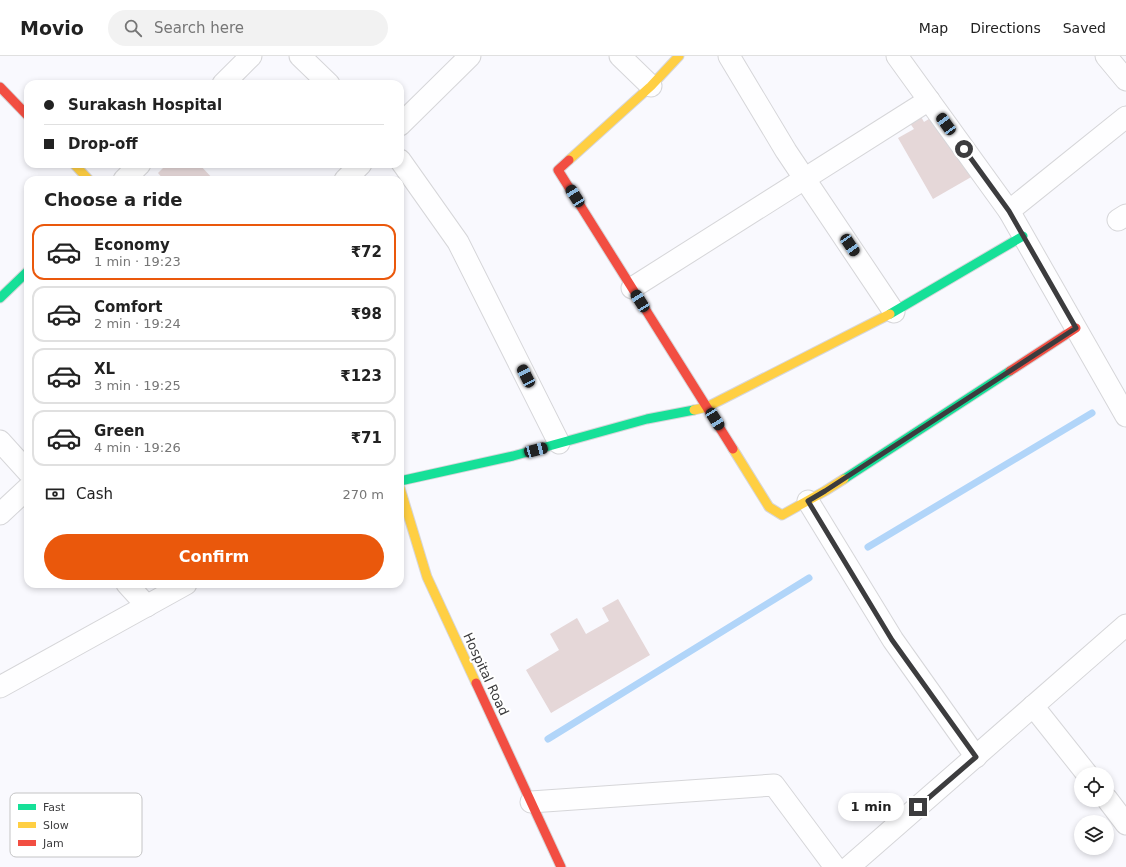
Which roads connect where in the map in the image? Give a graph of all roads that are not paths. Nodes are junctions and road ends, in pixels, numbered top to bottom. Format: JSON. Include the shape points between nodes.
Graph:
{"nodes":[{"id":1,"x":251,"y":56,"type":"edge"},
{"id":2,"x":300,"y":56,"type":"edge"},
{"id":3,"x":470,"y":56,"type":"edge"},
{"id":4,"x":620,"y":56,"type":"edge"},
{"id":5,"x":679,"y":56,"type":"edge"},
{"id":6,"x":729,"y":56,"type":"edge"},
{"id":7,"x":897,"y":56,"type":"edge"},
{"id":8,"x":1106,"y":56,"type":"edge"},
{"id":9,"x":227,"y":80,"type":"edge"},
{"id":10,"x":325,"y":80,"type":"edge"},
{"id":11,"x":1126,"y":80,"type":"edge"},
{"id":12,"x":651,"y":86,"type":"junction"},
{"id":13,"x":0,"y":87,"type":"edge"},
{"id":14,"x":929,"y":100,"type":"junction"},
{"id":15,"x":24,"y":112,"type":"edge"},
{"id":16,"x":1126,"y":117,"type":"edge"},
{"id":17,"x":404,"y":120,"type":"edge"},
{"id":18,"x":404,"y":166,"type":"edge"},
{"id":19,"x":78,"y":168,"type":"edge"},
{"id":20,"x":136,"y":168,"type":"edge"},
{"id":21,"x":357,"y":168,"type":"edge"},
{"id":22,"x":85,"y":176,"type":"edge"},
{"id":23,"x":128,"y":176,"type":"edge"},
{"id":24,"x":349,"y":176,"type":"edge"},
{"id":25,"x":804,"y":179,"type":"junction"},
{"id":26,"x":1009,"y":211,"type":"junction"},
{"id":27,"x":1023,"y":236,"type":"junction"},
{"id":28,"x":24,"y":275,"type":"edge"},
{"id":29,"x":632,"y":288,"type":"junction"},
{"id":30,"x":0,"y":298,"type":"edge"},
{"id":31,"x":894,"y":312,"type":"junction"},
{"id":32,"x":1076,"y":328,"type":"junction"},
{"id":33,"x":707,"y":407,"type":"junction"},
{"id":34,"x":1126,"y":416,"type":"edge"},
{"id":35,"x":0,"y":441,"type":"edge"},
{"id":36,"x":559,"y":443,"type":"junction"},
{"id":37,"x":24,"y":468,"type":"edge"},
{"id":38,"x":404,"y":480,"type":"edge"},
{"id":39,"x":24,"y":492,"type":"edge"},
{"id":40,"x":404,"y":501,"type":"edge"},
{"id":41,"x":808,"y":501,"type":"junction"},
{"id":42,"x":0,"y":514,"type":"edge"},
{"id":43,"x":131,"y":588,"type":"edge"},
{"id":44,"x":179,"y":588,"type":"edge"},
{"id":45,"x":147,"y":606,"type":"junction"},
{"id":46,"x":1126,"y":626,"type":"edge"},
{"id":47,"x":0,"y":687,"type":"edge"},
{"id":48,"x":1033,"y":706,"type":"junction"},
{"id":49,"x":976,"y":757,"type":"junction"},
{"id":50,"x":1081,"y":767,"type":"edge"},
{"id":51,"x":531,"y":802,"type":"junction"},
{"id":52,"x":1113,"y":807,"type":"edge"},
{"id":53,"x":1126,"y":824,"type":"edge"},
{"id":54,"x":561,"y":867,"type":"edge"},
{"id":55,"x":835,"y":867,"type":"edge"},
{"id":56,"x":849,"y":867,"type":"edge"}],
"edges":[{"from":1,"to":9,"type":"street"},
{"from":2,"to":10,"type":"street"},
{"from":3,"to":17,"type":"street"},
{"from":4,"to":12,"type":"street"},
{"from":5,"to":12,"type":"street"},
{"from":6,"to":25,"type":"street"},
{"from":7,"to":14,"type":"street"},
{"from":8,"to":11,"type":"street"},
{"from":12,"to":29,"type":"street","via":[[558,170]]},
{"from":13,"to":15,"type":"street"},
{"from":14,"to":25,"type":"street"},
{"from":14,"to":26,"type":"street"},
{"from":16,"to":26,"type":"street"},
{"from":18,"to":36,"type":"street","via":[[458,242]]},
{"from":19,"to":22,"type":"street"},
{"from":20,"to":23,"type":"street"},
{"from":21,"to":24,"type":"street"},
{"from":25,"to":29,"type":"street"},
{"from":25,"to":31,"type":"street"},
{"from":26,"to":27,"type":"street"},
{"from":27,"to":31,"type":"street"},
{"from":27,"to":32,"type":"street"},
{"from":28,"to":30,"type":"street"},
{"from":29,"to":33,"type":"street"},
{"from":31,"to":33,"type":"street"},
{"from":32,"to":34,"type":"street"},
{"from":32,"to":41,"type":"street"},
{"from":33,"to":36,"type":"street","via":[[648,419]]},
{"from":33,"to":41,"type":"street","via":[[769,507],[782,515]]},
{"from":35,"to":37,"type":"street"},
{"from":36,"to":38,"type":"street"},
{"from":39,"to":42,"type":"street"},
{"from":40,"to":51,"type":"street","name":"Hospital Road","via":[[427,577]]},
{"from":41,"to":49,"type":"street","via":[[892,640]]},
{"from":43,"to":45,"type":"street"},
{"from":44,"to":45,"type":"street"},
{"from":45,"to":47,"type":"street"},
{"from":46,"to":48,"type":"street"},
{"from":48,"to":49,"type":"street"},
{"from":48,"to":50,"type":"street"},
{"from":49,"to":56,"type":"street"},
{"from":51,"to":54,"type":"street","name":"Hospital Road"},
{"from":51,"to":55,"type":"street","via":[[774,785]]},
{"from":52,"to":53,"type":"street"}]}
